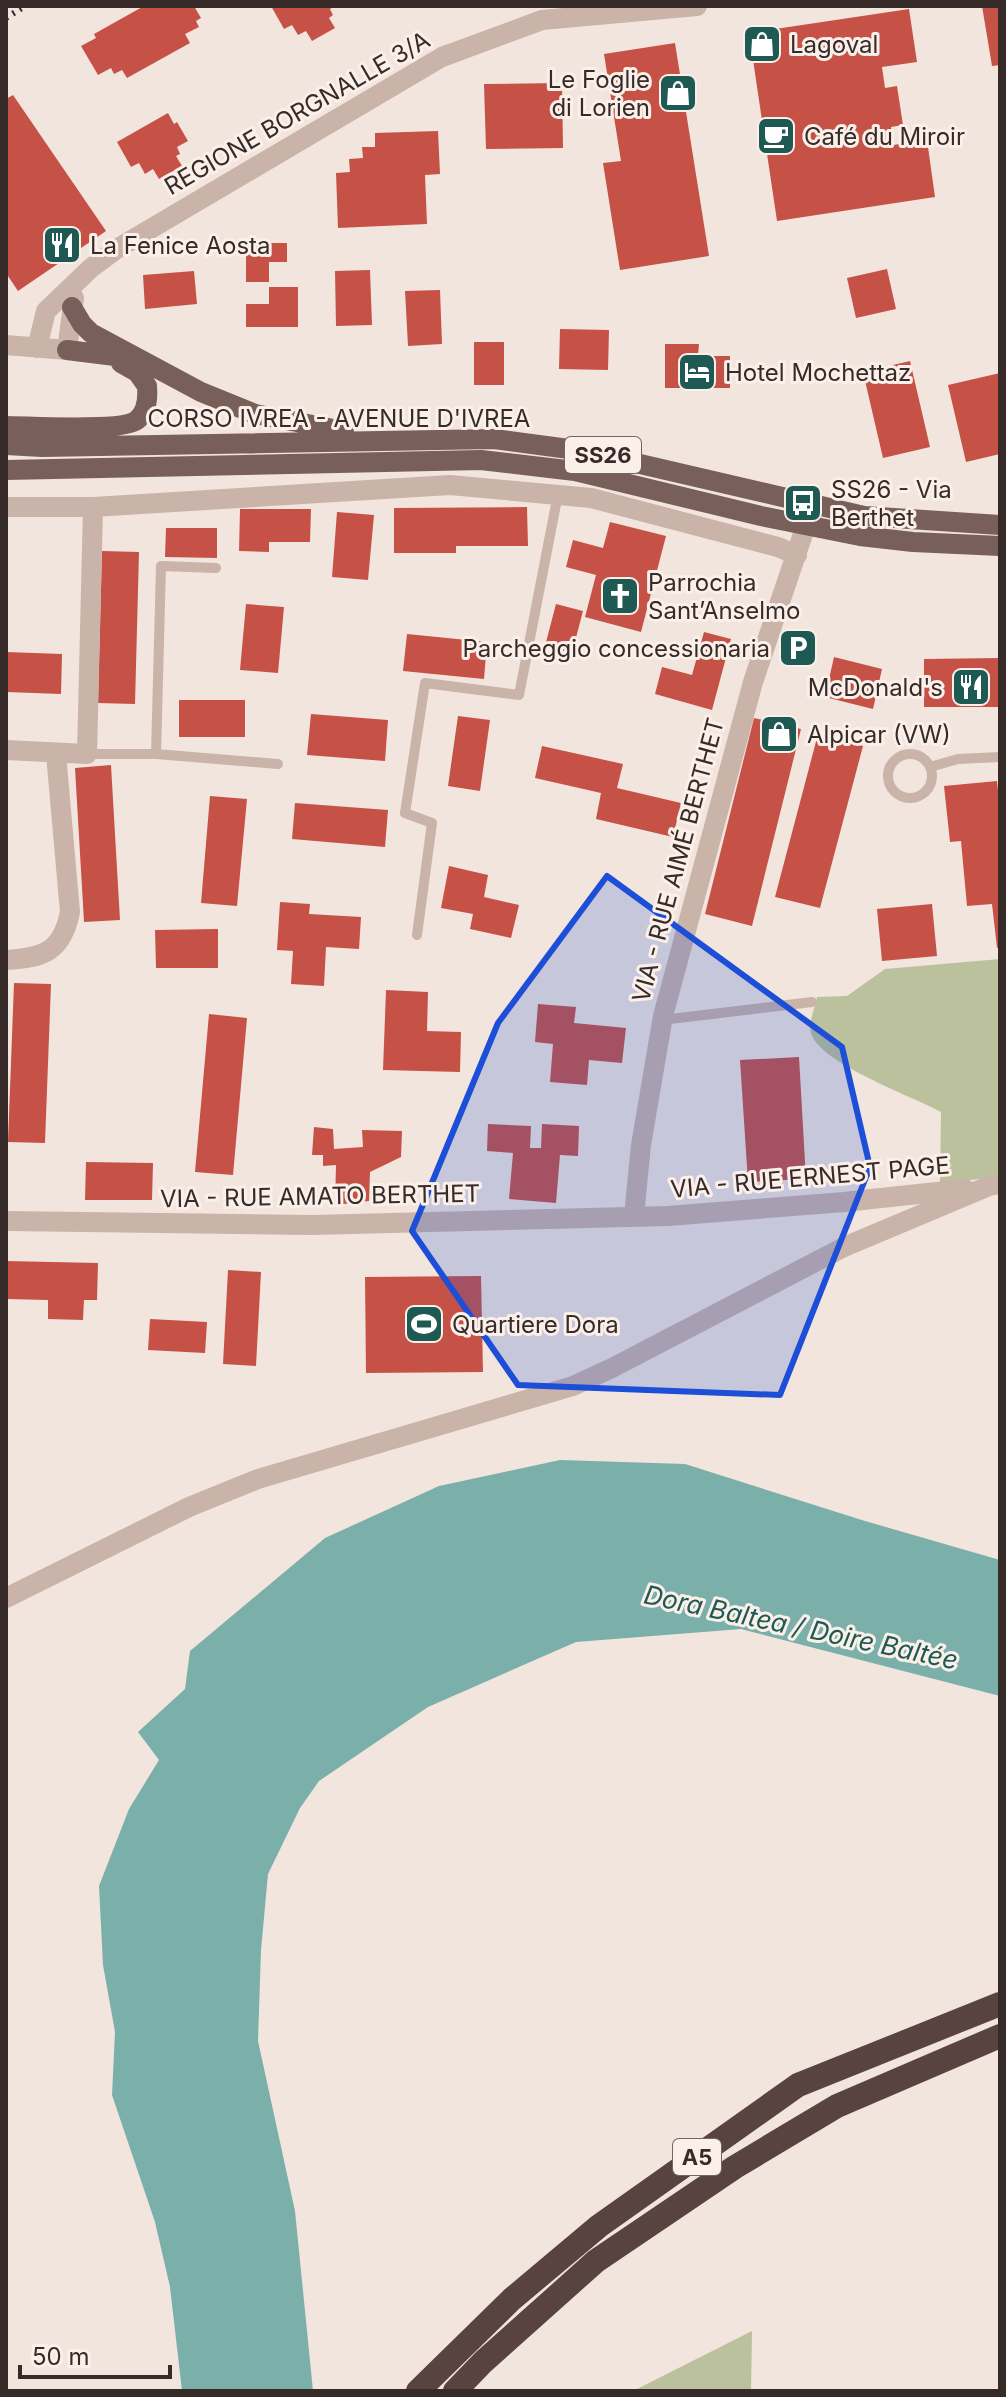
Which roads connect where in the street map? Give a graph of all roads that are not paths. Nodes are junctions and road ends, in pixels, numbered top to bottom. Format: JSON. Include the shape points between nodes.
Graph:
{"nodes":[{"id":1,"x":697,"y":6,"type":"edge"},
{"id":2,"x":79,"y":279,"type":"junction"},
{"id":3,"x":72,"y":307,"type":"junction"},
{"id":4,"x":6,"y":345,"type":"edge"},
{"id":5,"x":37,"y":348,"type":"junction"},
{"id":6,"x":67,"y":350,"type":"junction"},
{"id":7,"x":108,"y":354,"type":"junction"},
{"id":8,"x":142,"y":363,"type":"junction"},
{"id":9,"x":6,"y":426,"type":"edge"},
{"id":10,"x":403,"y":440,"type":"junction"},
{"id":11,"x":6,"y":445,"type":"edge"},
{"id":12,"x":6,"y":470,"type":"edge"},
{"id":13,"x":558,"y":494,"type":"junction"},
{"id":14,"x":6,"y":507,"type":"edge"},
{"id":15,"x":93,"y":507,"type":"junction"},
{"id":16,"x":806,"y":525,"type":"junction"},
{"id":17,"x":1000,"y":525,"type":"edge"},
{"id":18,"x":1000,"y":546,"type":"edge"},
{"id":19,"x":797,"y":555,"type":"junction"},
{"id":20,"x":216,"y":568,"type":"dead end"},
{"id":21,"x":6,"y":750,"type":"edge"},
{"id":22,"x":56,"y":754,"type":"junction"},
{"id":23,"x":87,"y":754,"type":"junction"},
{"id":24,"x":156,"y":754,"type":"junction"},
{"id":25,"x":1000,"y":757,"type":"edge"},
{"id":26,"x":278,"y":764,"type":"dead end"},
{"id":27,"x":930,"y":767,"type":"junction"},
{"id":28,"x":417,"y":935,"type":"dead end"},
{"id":29,"x":6,"y":960,"type":"edge"},
{"id":30,"x":812,"y":1002,"type":"dead end"},
{"id":31,"x":662,"y":1020,"type":"junction"},
{"id":32,"x":995,"y":1185,"type":"edge"},
{"id":33,"x":634,"y":1216,"type":"junction"},
{"id":34,"x":6,"y":1221,"type":"edge"},
{"id":35,"x":6,"y":1598,"type":"edge"},
{"id":36,"x":1000,"y":2004,"type":"edge"},
{"id":37,"x":1000,"y":2036,"type":"edge"},
{"id":38,"x":426,"y":2382,"type":"edge"},
{"id":39,"x":455,"y":2391,"type":"edge"}],
"edges":[{"from":1,"to":2,"type":"street","name":"REGIONE BORGNALLE 3/A","via":[[542,20],[442,57],[118,248]]},
{"from":2,"to":3,"type":"street"},
{"from":2,"to":5,"type":"street","name":"REGIONE BORGNALLE 3/A","via":[[46,311]]},
{"from":3,"to":6,"type":"street"},
{"from":3,"to":8,"type":"main road","via":[[91,333]]},
{"from":4,"to":5,"type":"street"},
{"from":5,"to":6,"type":"street"},
{"from":6,"to":7,"type":"main road"},
{"from":7,"to":8,"type":"main road"},
{"from":7,"to":9,"type":"main road","via":[[137,372],[147,386],[145,410],[135,422]]},
{"from":8,"to":10,"type":"main road","via":[[255,414]]},
{"from":10,"to":11,"type":"main road","name":"CORSO IVREA - AVENUE D'IVREA","number":"SS26"},
{"from":10,"to":17,"type":"main road","name":"CORSO IVREA - AVENUE D'IVREA","number":"SS26","via":[[542,443],[864,516]]},
{"from":12,"to":16,"type":"main road","via":[[481,460],[575,471]]},
{"from":13,"to":15,"type":"street","via":[[450,485]]},
{"from":13,"to":19,"type":"street","via":[[591,498]]},
{"from":13,"to":28,"type":"lane","via":[[519,695],[425,683],[405,813],[432,823]]},
{"from":14,"to":15,"type":"street"},
{"from":15,"to":23,"type":"street"},
{"from":16,"to":18,"type":"main road","via":[[913,542]]},
{"from":16,"to":19,"type":"street","name":"VIA - RUE AIMÉ BERTHET"},
{"from":19,"to":31,"type":"street","name":"VIA - RUE AIMÉ BERTHET","via":[[753,682]]},
{"from":20,"to":24,"type":"lane","via":[[161,566]]},
{"from":21,"to":22,"type":"street"},
{"from":22,"to":23,"type":"street"},
{"from":22,"to":29,"type":"street","via":[[70,912],[67,928],[48,952]]},
{"from":23,"to":24,"type":"lane"},
{"from":24,"to":26,"type":"lane"},
{"from":25,"to":27,"type":"lane"},
{"from":27,"to":27,"type":"lane","via":[[921,756],[901,755],[893,761],[888,780],[899,795],[919,796],[931,782]]},
{"from":30,"to":31,"type":"lane"},
{"from":31,"to":33,"type":"street","name":"VIA - RUE AIMÉ BERTHET"},
{"from":32,"to":33,"type":"street","name":"VIA - RUE ERNEST PAGE","via":[[844,1202]]},
{"from":32,"to":35,"type":"street","via":[[844,1247],[573,1386],[258,1479],[189,1507]]},
{"from":33,"to":34,"type":"street","name":"VIA - RUE AMATO BERTHET","via":[[312,1225]]},
{"from":36,"to":38,"type":"highway","number":"A5","via":[[798,2085],[599,2226],[512,2299]]},
{"from":37,"to":39,"type":"highway","number":"A5","via":[[837,2106],[735,2167],[596,2261]]}]}
